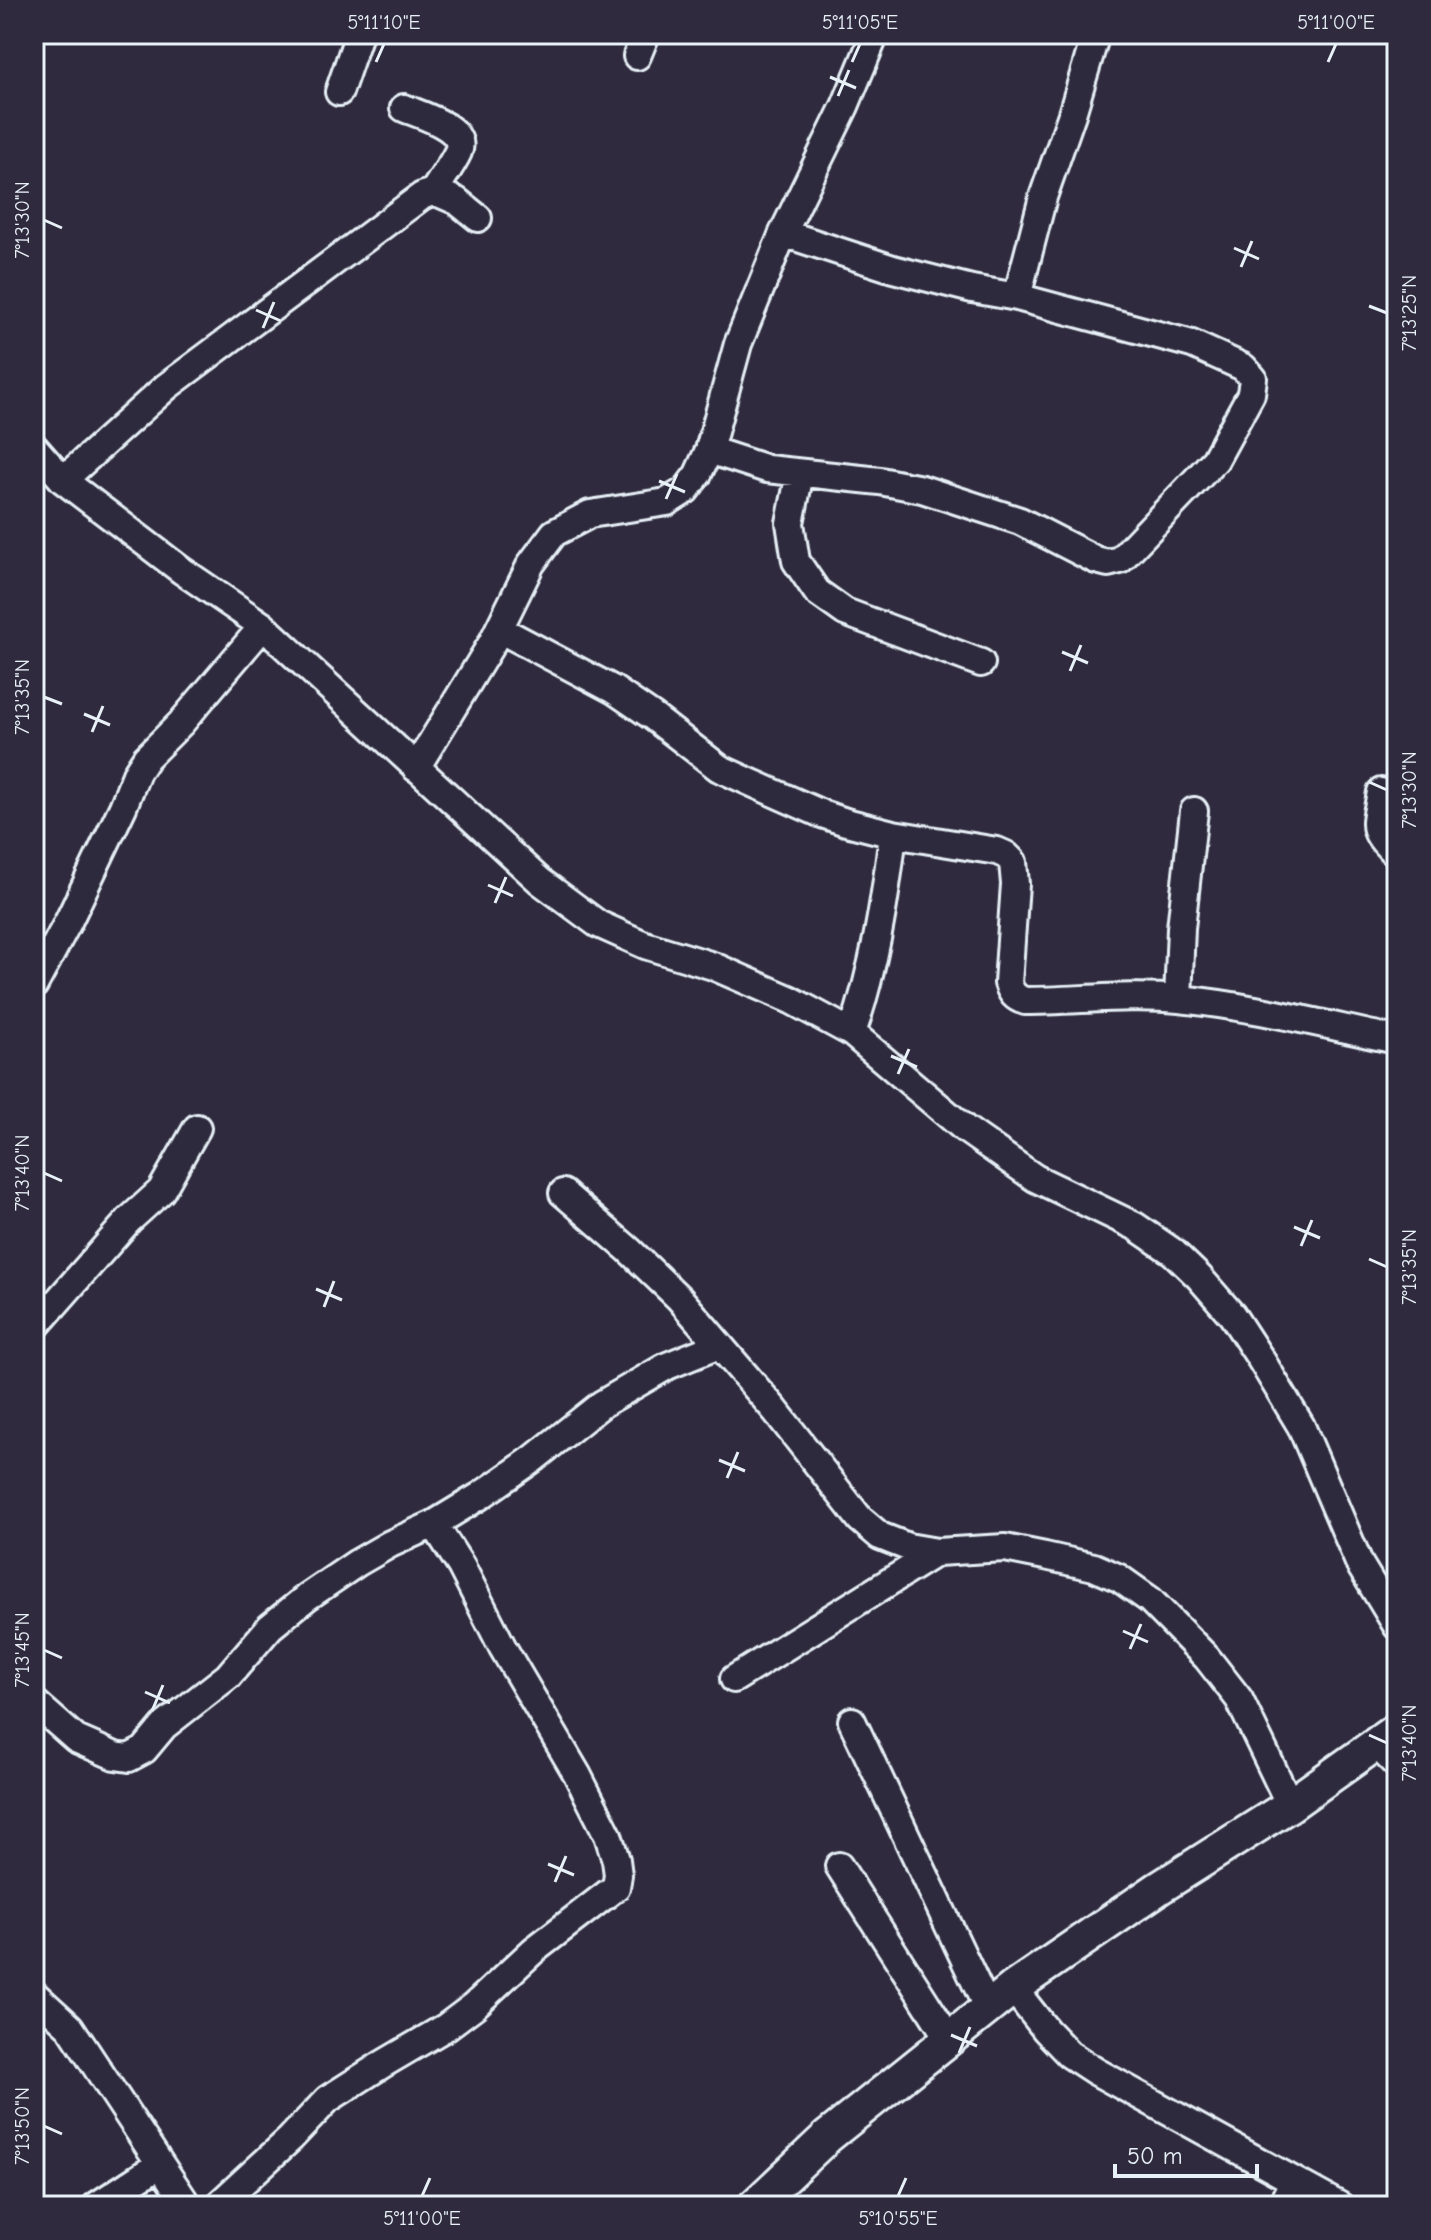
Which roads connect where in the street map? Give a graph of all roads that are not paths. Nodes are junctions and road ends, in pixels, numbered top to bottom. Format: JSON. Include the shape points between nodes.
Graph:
{"nodes":[{"id":1,"x":359,"y":34,"type":"edge"},
{"id":2,"x":875,"y":34,"type":"edge"},
{"id":3,"x":1096,"y":34,"type":"edge"},
{"id":4,"x":339,"y":92,"type":"dead end"},
{"id":5,"x":404,"y":108,"type":"dead end"},
{"id":6,"x":434,"y":191,"type":"junction"},
{"id":7,"x":478,"y":218,"type":"dead end"},
{"id":8,"x":783,"y":233,"type":"junction"},
{"id":9,"x":1017,"y":297,"type":"junction"},
{"id":10,"x":34,"y":447,"type":"edge"},
{"id":11,"x":709,"y":450,"type":"junction"},
{"id":12,"x":800,"y":473,"type":"junction"},
{"id":13,"x":63,"y":480,"type":"junction"},
{"id":14,"x":263,"y":626,"type":"junction"},
{"id":15,"x":499,"y":629,"type":"junction"},
{"id":16,"x":981,"y":663,"type":"dead end"},
{"id":17,"x":416,"y":768,"type":"junction"},
{"id":18,"x":1381,"y":792,"type":"dead end"},
{"id":19,"x":1194,"y":811,"type":"dead end"},
{"id":20,"x":893,"y":834,"type":"junction"},
{"id":21,"x":1397,"y":855,"type":"edge"},
{"id":22,"x":34,"y":985,"type":"edge"},
{"id":23,"x":1178,"y":999,"type":"junction"},
{"id":24,"x":852,"y":1033,"type":"junction"},
{"id":25,"x":1397,"y":1040,"type":"edge"},
{"id":26,"x":197,"y":1128,"type":"dead end"},
{"id":27,"x":563,"y":1193,"type":"dead end"},
{"id":28,"x":34,"y":1328,"type":"edge"},
{"id":29,"x":719,"y":1345,"type":"junction"},
{"id":30,"x":434,"y":1524,"type":"junction"},
{"id":31,"x":937,"y":1552,"type":"junction"},
{"id":32,"x":1397,"y":1626,"type":"edge"},
{"id":33,"x":734,"y":1679,"type":"dead end"},
{"id":34,"x":34,"y":1702,"type":"edge"},
{"id":35,"x":852,"y":1721,"type":"dead end"},
{"id":36,"x":1390,"y":1746,"type":"edge"},
{"id":37,"x":1290,"y":1805,"type":"junction"},
{"id":38,"x":839,"y":1866,"type":"dead end"},
{"id":39,"x":1013,"y":1988,"type":"junction"},
{"id":40,"x":37,"y":2003,"type":"edge"},
{"id":41,"x":988,"y":2009,"type":"junction"},
{"id":42,"x":949,"y":2039,"type":"junction"},
{"id":43,"x":160,"y":2164,"type":"junction"},
{"id":44,"x":1293,"y":2182,"type":"junction"},
{"id":45,"x":761,"y":2204,"type":"edge"},
{"id":46,"x":96,"y":2206,"type":"edge"},
{"id":47,"x":188,"y":2206,"type":"edge"},
{"id":48,"x":217,"y":2206,"type":"edge"},
{"id":49,"x":1281,"y":2206,"type":"edge"},
{"id":50,"x":1340,"y":2206,"type":"edge"}],
"edges":[{"from":1,"to":4,"type":"street"},
{"from":2,"to":8,"type":"street"},
{"from":3,"to":9,"type":"street"},
{"from":5,"to":6,"type":"street","via":[[452,129],[460,141]]},
{"from":6,"to":7,"type":"street"},
{"from":6,"to":13,"type":"street","via":[[166,387]]},
{"from":8,"to":9,"type":"street","via":[[893,269]]},
{"from":8,"to":11,"type":"street","via":[[738,344]]},
{"from":9,"to":12,"type":"street","via":[[1192,344],[1243,367],[1253,378],[1251,394],[1215,460],[1120,560],[1096,560],[1020,521],[922,489]]},
{"from":10,"to":13,"type":"street"},
{"from":11,"to":12,"type":"street","via":[[767,469]]},
{"from":11,"to":15,"type":"street","via":[[686,490],[667,502],[590,514],[554,533],[531,564]]},
{"from":12,"to":16,"type":"street","via":[[790,523],[796,561],[817,592],[845,612]]},
{"from":13,"to":14,"type":"street"},
{"from":14,"to":17,"type":"street"},
{"from":14,"to":22,"type":"street","via":[[137,772]]},
{"from":15,"to":17,"type":"street"},
{"from":15,"to":20,"type":"street","via":[[614,690],[719,768],[822,814]]},
{"from":17,"to":24,"type":"street","via":[[540,881],[598,924],[726,971]]},
{"from":18,"to":21,"type":"street","via":[[1375,829]]},
{"from":19,"to":23,"type":"street"},
{"from":20,"to":23,"type":"street","via":[[997,851],[1013,862],[1008,983],[1017,999]]},
{"from":20,"to":24,"type":"street","via":[[878,933]]},
{"from":23,"to":25,"type":"street"},
{"from":24,"to":32,"type":"street","via":[[954,1119],[1035,1178],[1135,1226],[1199,1277],[1232,1315],[1301,1426],[1360,1565]]},
{"from":26,"to":28,"type":"street","via":[[161,1191]]},
{"from":27,"to":29,"type":"street","via":[[680,1299]]},
{"from":29,"to":30,"type":"street","via":[[667,1366],[602,1404],[533,1459]]},
{"from":29,"to":31,"type":"street","via":[[860,1519],[880,1536]]},
{"from":30,"to":34,"type":"street","via":[[390,1544],[307,1597],[270,1627],[228,1676],[129,1758],[76,1739]]},
{"from":30,"to":48,"type":"street","via":[[608,1835],[616,1860],[616,1887],[446,2027],[328,2099]]},
{"from":31,"to":33,"type":"street"},
{"from":31,"to":37,"type":"street","via":[[1005,1548],[1094,1567],[1150,1600],[1239,1699]]},
{"from":35,"to":41,"type":"street"},
{"from":36,"to":37,"type":"main road"},
{"from":37,"to":39,"type":"main road"},
{"from":38,"to":42,"type":"street"},
{"from":39,"to":41,"type":"main road"},
{"from":39,"to":44,"type":"street","via":[[1069,2054]]},
{"from":40,"to":43,"type":"street","via":[[70,2027]]},
{"from":41,"to":42,"type":"main road"},
{"from":42,"to":45,"type":"main road","via":[[827,2137]]},
{"from":43,"to":46,"type":"street"},
{"from":43,"to":47,"type":"street"},
{"from":44,"to":49,"type":"street"},
{"from":44,"to":50,"type":"street"}]}
